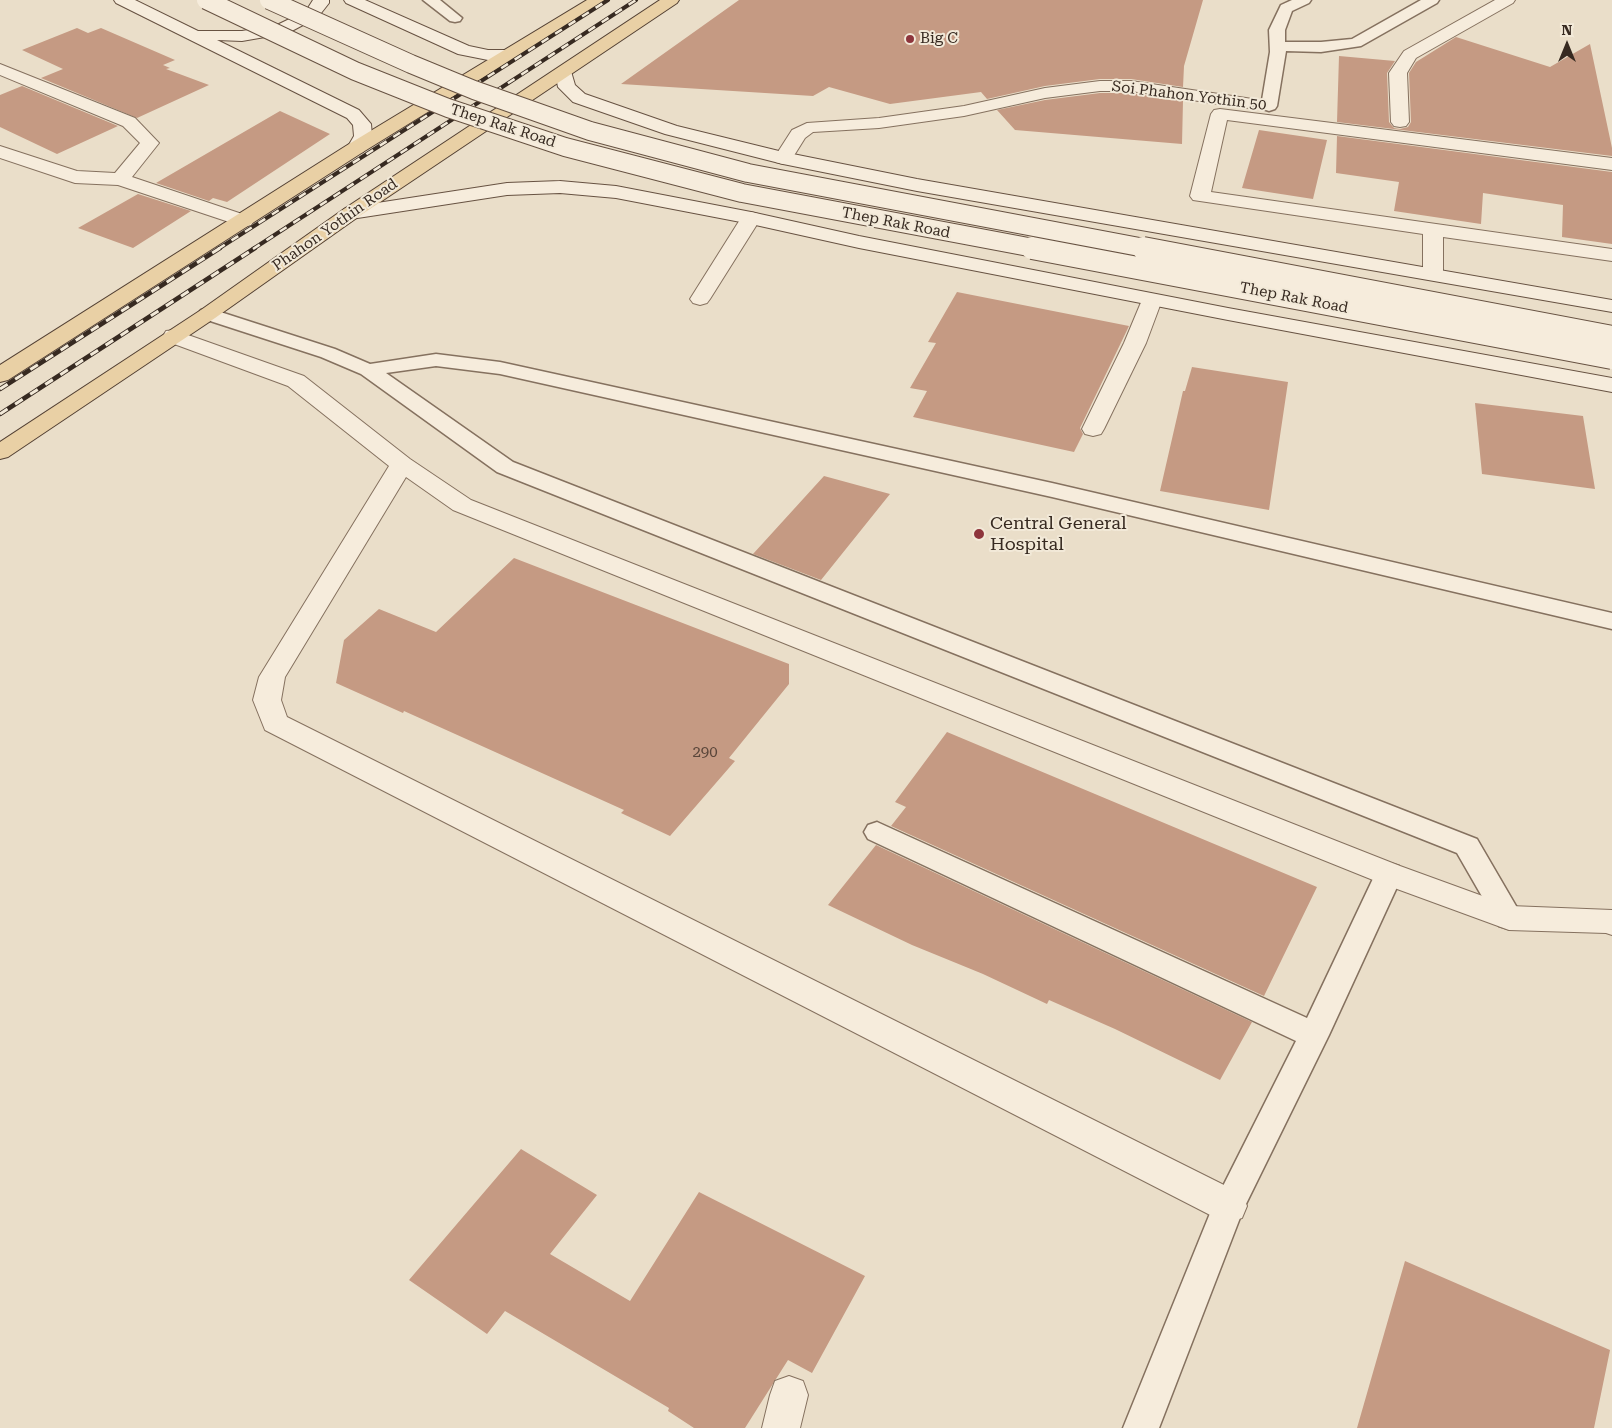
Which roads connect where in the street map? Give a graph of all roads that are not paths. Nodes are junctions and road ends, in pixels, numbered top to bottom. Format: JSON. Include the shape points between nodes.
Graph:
{"nodes":[{"id":1,"x":122,"y":0,"type":"edge"},
{"id":2,"x":206,"y":0,"type":"edge"},
{"id":3,"x":269,"y":0,"type":"edge"},
{"id":4,"x":321,"y":0,"type":"edge"},
{"id":5,"x":352,"y":0,"type":"edge"},
{"id":6,"x":430,"y":0,"type":"edge"},
{"id":7,"x":598,"y":0,"type":"edge"},
{"id":8,"x":671,"y":0,"type":"edge"},
{"id":9,"x":1304,"y":0,"type":"edge"},
{"id":10,"x":1432,"y":0,"type":"edge"},
{"id":11,"x":1507,"y":0,"type":"edge"},
{"id":12,"x":455,"y":18,"type":"dead end"},
{"id":13,"x":174,"y":26,"type":"junction"},
{"id":14,"x":1278,"y":46,"type":"junction"},
{"id":15,"x":510,"y":55,"type":"junction"},
{"id":16,"x":0,"y":69,"type":"edge"},
{"id":17,"x":564,"y":72,"type":"junction"},
{"id":18,"x":1269,"y":106,"type":"junction"},
{"id":19,"x":1400,"y":122,"type":"junction"},
{"id":20,"x":1554,"y":139,"type":"dead end"},
{"id":21,"x":356,"y":148,"type":"junction"},
{"id":22,"x":0,"y":152,"type":"edge"},
{"id":23,"x":783,"y":158,"type":"junction"},
{"id":24,"x":1612,"y":164,"type":"edge"},
{"id":25,"x":120,"y":179,"type":"junction"},
{"id":26,"x":903,"y":182,"type":"junction"},
{"id":27,"x":351,"y":213,"type":"junction"},
{"id":28,"x":750,"y":218,"type":"junction"},
{"id":29,"x":244,"y":220,"type":"junction"},
{"id":30,"x":1433,"y":230,"type":"junction"},
{"id":31,"x":859,"y":242,"type":"junction"},
{"id":32,"x":1612,"y":256,"type":"edge"},
{"id":33,"x":1433,"y":274,"type":"junction"},
{"id":34,"x":700,"y":299,"type":"dead end"},
{"id":35,"x":1152,"y":300,"type":"junction"},
{"id":36,"x":1612,"y":306,"type":"edge"},
{"id":37,"x":208,"y":314,"type":"junction"},
{"id":38,"x":174,"y":336,"type":"junction"},
{"id":39,"x":1612,"y":336,"type":"edge"},
{"id":40,"x":1612,"y":358,"type":"edge"},
{"id":41,"x":368,"y":370,"type":"junction"},
{"id":42,"x":0,"y":376,"type":"edge"},
{"id":43,"x":1612,"y":385,"type":"edge"},
{"id":44,"x":1094,"y":429,"type":"dead end"},
{"id":45,"x":0,"y":452,"type":"edge"},
{"id":46,"x":402,"y":464,"type":"junction"},
{"id":47,"x":1612,"y":621,"type":"edge"},
{"id":48,"x":877,"y":832,"type":"dead end"},
{"id":49,"x":1389,"y":874,"type":"junction"},
{"id":50,"x":1509,"y":918,"type":"junction"},
{"id":51,"x":1612,"y":923,"type":"edge"},
{"id":52,"x":1314,"y":1035,"type":"junction"},
{"id":53,"x":1229,"y":1206,"type":"junction"},
{"id":54,"x":1141,"y":1428,"type":"edge"}],
"edges":[{"from":1,"to":13,"type":"main road"},
{"from":2,"to":40,"type":"main road","name":"Thep Rak Road","bridge":true,"via":[[355,71],[448,108],[565,147],[742,194]]},
{"from":3,"to":39,"type":"main road","name":"Thep Rak Road","bridge":true,"via":[[474,90],[590,131],[748,173]]},
{"from":4,"to":13,"type":"main road","via":[[312,14],[297,23],[257,34],[211,36]]},
{"from":5,"to":15,"type":"main road","via":[[464,50]]},
{"from":6,"to":12,"type":"lane"},
{"from":7,"to":15,"type":"main road"},
{"from":8,"to":17,"type":"main road","name":"Phahon Yothin Road"},
{"from":9,"to":14,"type":"lane","via":[[1286,8],[1277,30]]},
{"from":10,"to":14,"type":"lane","via":[[1356,43],[1322,48]]},
{"from":11,"to":19,"type":"main road","via":[[1410,56],[1398,73]]},
{"from":13,"to":21,"type":"main road","via":[[353,114],[362,124],[363,136]]},
{"from":14,"to":18,"type":"lane"},
{"from":15,"to":21,"type":"main road"},
{"from":16,"to":25,"type":"main road","via":[[129,122],[150,143]]},
{"from":17,"to":23,"type":"main road","via":[[567,87],[579,98],[671,130]]},
{"from":17,"to":27,"type":"main road","name":"Phahon Yothin Road"},
{"from":18,"to":19,"type":"main road","name":"Soi Phahon Yothin 50"},
{"from":18,"to":23,"type":"main road","name":"Soi Phahon Yothin 50","via":[[1130,86],[1100,86],[1045,93],[964,111],[879,123],[812,127],[798,134]]},
{"from":19,"to":20,"type":"main road","name":"Soi Phahon Yothin 50"},
{"from":21,"to":29,"type":"main road"},
{"from":22,"to":25,"type":"main road","via":[[75,177]]},
{"from":23,"to":26,"type":"main road"},
{"from":24,"to":30,"type":"main road","via":[[1220,114],[1200,196]]},
{"from":25,"to":29,"type":"main road"},
{"from":26,"to":31,"type":"main road","via":[[867,182],[849,186],[830,196],[824,204],[822,216],[828,226]]},
{"from":26,"to":33,"type":"main road"},
{"from":27,"to":28,"type":"main road","name":"Thep Rak Road","via":[[507,189],[560,187],[616,192]]},
{"from":27,"to":37,"type":"main road","name":"Phahon Yothin Road"},
{"from":28,"to":31,"type":"main road","name":"Thep Rak Road"},
{"from":28,"to":34,"type":"main road"},
{"from":29,"to":42,"type":"main road"},
{"from":30,"to":32,"type":"main road"},
{"from":30,"to":33,"type":"main road"},
{"from":31,"to":35,"type":"main road","name":"Thep Rak Road"},
{"from":33,"to":36,"type":"main road"},
{"from":35,"to":43,"type":"main road","name":"Thep Rak Road"},
{"from":35,"to":44,"type":"main road"},
{"from":37,"to":38,"type":"main road","name":"Phahon Yothin Road"},
{"from":37,"to":41,"type":"lane","via":[[328,353]]},
{"from":38,"to":45,"type":"main road","name":"Phahon Yothin Road"},
{"from":38,"to":46,"type":"main road","via":[[296,381]]},
{"from":41,"to":47,"type":"lane","via":[[436,360],[500,368],[1052,490]]},
{"from":41,"to":50,"type":"lane","via":[[504,467],[1467,846]]},
{"from":46,"to":49,"type":"main road","via":[[462,505]]},
{"from":46,"to":53,"type":"main road","via":[[272,677],[266,700],[275,723]]},
{"from":48,"to":52,"type":"lane"},
{"from":49,"to":50,"type":"main road"},
{"from":49,"to":52,"type":"lane"},
{"from":50,"to":51,"type":"main road"},
{"from":52,"to":53,"type":"lane"},
{"from":53,"to":54,"type":"lane"}]}
